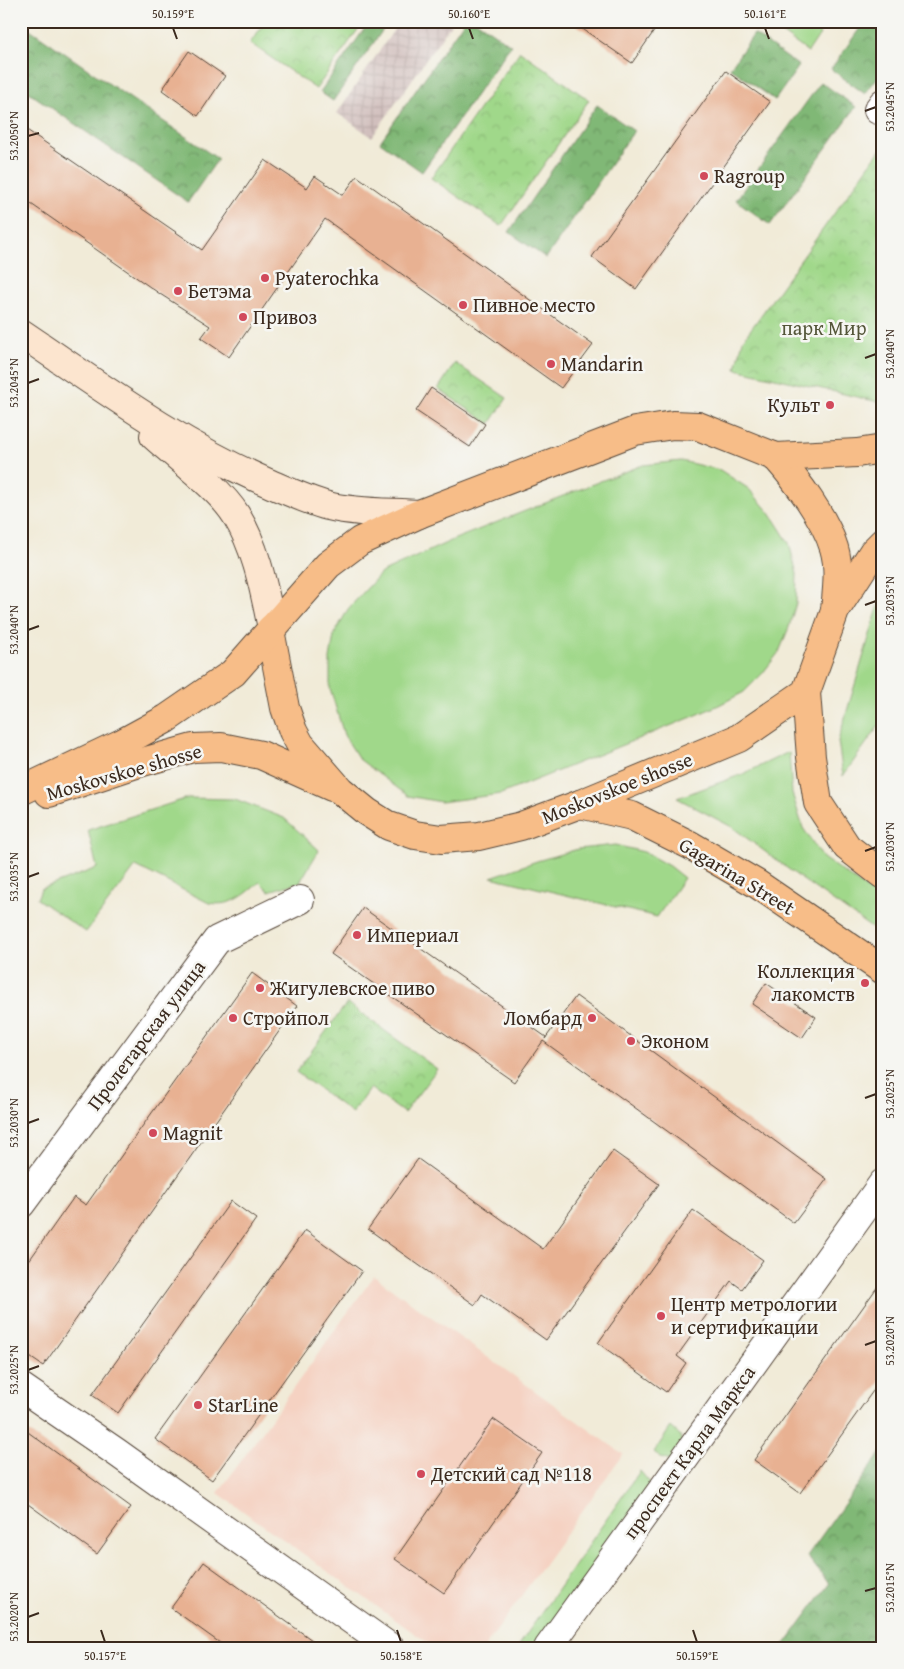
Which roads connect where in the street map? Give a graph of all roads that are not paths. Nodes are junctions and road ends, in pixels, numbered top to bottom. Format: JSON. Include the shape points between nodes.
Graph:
{"nodes":[{"id":1,"x":21,"y":332,"type":"edge"},
{"id":2,"x":95,"y":383,"type":"junction"},
{"id":3,"x":883,"y":450,"type":"edge"},
{"id":4,"x":776,"y":457,"type":"junction"},
{"id":5,"x":418,"y":514,"type":"junction"},
{"id":6,"x":883,"y":542,"type":"edge"},
{"id":7,"x":835,"y":611,"type":"junction"},
{"id":8,"x":271,"y":629,"type":"junction"},
{"id":9,"x":806,"y":692,"type":"junction"},
{"id":10,"x":340,"y":790,"type":"junction"},
{"id":11,"x":21,"y":791,"type":"edge"},
{"id":12,"x":21,"y":801,"type":"edge"},
{"id":13,"x":580,"y":804,"type":"junction"},
{"id":14,"x":883,"y":875,"type":"edge"},
{"id":15,"x":300,"y":900,"type":"dead end"},
{"id":16,"x":883,"y":970,"type":"edge"},
{"id":17,"x":883,"y":1183,"type":"edge"},
{"id":18,"x":21,"y":1204,"type":"edge"},
{"id":19,"x":21,"y":1387,"type":"edge"},
{"id":20,"x":390,"y":1648,"type":"edge"},
{"id":21,"x":548,"y":1648,"type":"edge"}],
"edges":[{"from":1,"to":2,"type":"main road"},
{"from":2,"to":5,"type":"main road","via":[[156,424],[228,464],[310,501],[340,508]]},
{"from":2,"to":8,"type":"main road","via":[[216,492],[236,515],[255,558]]},
{"from":3,"to":4,"type":"main road","name":"Moskovskoe shosse"},
{"from":4,"to":5,"type":"main road","name":"Moskovskoe shosse","via":[[698,426],[673,425],[635,431]]},
{"from":4,"to":7,"type":"main road","name":"Moskovskoe shosse","via":[[823,522],[834,549],[838,582]]},
{"from":5,"to":8,"type":"main road","name":"Moskovskoe shosse","via":[[360,541],[334,560]]},
{"from":6,"to":7,"type":"main road","name":"Moskovskoe shosse"},
{"from":7,"to":9,"type":"main road","name":"Moskovskoe shosse"},
{"from":8,"to":10,"type":"main road","name":"Moskovskoe shosse","via":[[282,692],[293,731],[300,744]]},
{"from":8,"to":11,"type":"main road","name":"Moskovskoe shosse","via":[[233,673],[166,719]]},
{"from":9,"to":13,"type":"main road","name":"Moskovskoe shosse","via":[[739,738]]},
{"from":9,"to":14,"type":"main road","via":[[810,757],[818,803],[847,847]]},
{"from":10,"to":12,"type":"main road","name":"Moskovskoe shosse","via":[[261,755],[221,747],[193,748]]},
{"from":10,"to":13,"type":"main road","name":"Moskovskoe shosse","via":[[389,826],[414,835],[441,839],[479,836],[521,826]]},
{"from":13,"to":16,"type":"main road","name":"Gagarina Street","via":[[632,816],[690,845],[757,884]]},
{"from":15,"to":18,"type":"street","name":"Пролетарская улица","via":[[217,940]]},
{"from":17,"to":21,"type":"street","name":"проспект Карла Маркса"},
{"from":19,"to":20,"type":"street"}]}
